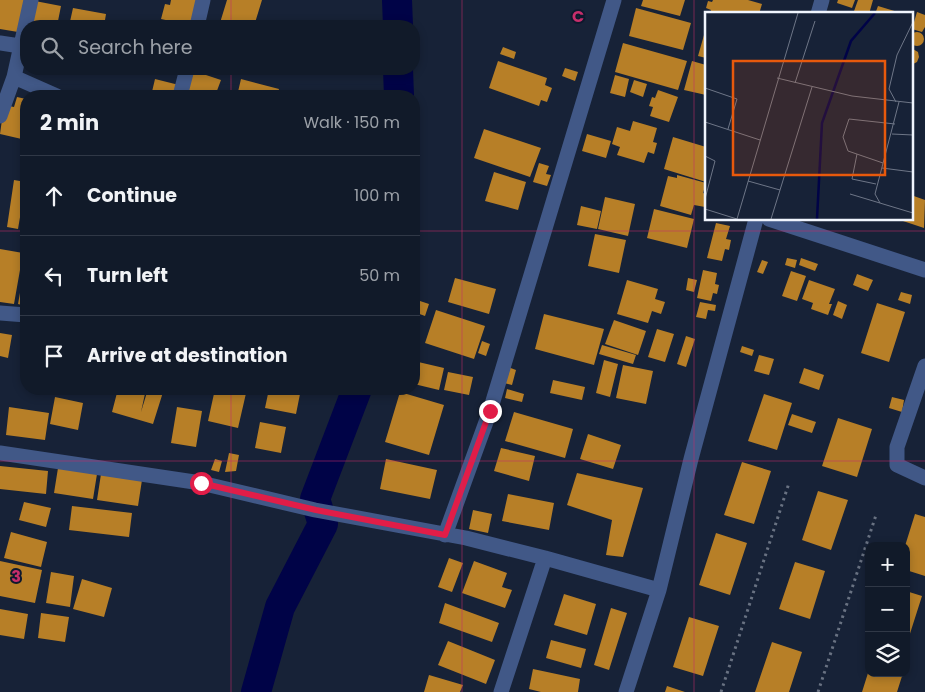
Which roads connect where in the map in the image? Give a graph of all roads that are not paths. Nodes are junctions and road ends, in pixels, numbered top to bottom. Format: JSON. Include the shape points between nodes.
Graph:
{"nodes":[{"id":1,"x":32,"y":0,"type":"edge"},
{"id":2,"x":203,"y":0,"type":"edge"},
{"id":3,"x":614,"y":0,"type":"edge"},
{"id":4,"x":27,"y":20,"type":"edge"},
{"id":5,"x":198,"y":20,"type":"edge"},
{"id":6,"x":0,"y":43,"type":"edge"},
{"id":7,"x":20,"y":46,"type":"joint"},
{"id":8,"x":185,"y":75,"type":"edge"},
{"id":9,"x":14,"y":78,"type":"junction"},
{"id":10,"x":43,"y":90,"type":"edge"},
{"id":11,"x":182,"y":90,"type":"edge"},
{"id":12,"x":0,"y":116,"type":"edge"},
{"id":13,"x":756,"y":220,"type":"edge"},
{"id":14,"x":772,"y":220,"type":"edge"},
{"id":15,"x":925,"y":270,"type":"edge"},
{"id":16,"x":0,"y":313,"type":"edge"},
{"id":17,"x":20,"y":315,"type":"edge"},
{"id":18,"x":925,"y":366,"type":"edge"},
{"id":19,"x":0,"y":453,"type":"edge"},
{"id":20,"x":925,"y":478,"type":"edge"},
{"id":21,"x":445,"y":535,"type":"junction"},
{"id":22,"x":545,"y":558,"type":"junction"},
{"id":23,"x":659,"y":590,"type":"junction"},
{"id":24,"x":501,"y":692,"type":"edge"},
{"id":25,"x":626,"y":692,"type":"edge"}],
"edges":[{"from":1,"to":4,"type":"street"},
{"from":2,"to":5,"type":"street"},
{"from":3,"to":21,"type":"street","via":[[490,411]]},
{"from":6,"to":7,"type":"street"},
{"from":7,"to":9,"type":"street"},
{"from":8,"to":11,"type":"street"},
{"from":9,"to":10,"type":"street"},
{"from":9,"to":12,"type":"street"},
{"from":13,"to":23,"type":"street"},
{"from":14,"to":15,"type":"street"},
{"from":16,"to":17,"type":"street"},
{"from":18,"to":20,"type":"street","via":[[897,447],[897,465]]},
{"from":19,"to":21,"type":"street","via":[[201,483]]},
{"from":21,"to":22,"type":"street"},
{"from":22,"to":23,"type":"street"},
{"from":22,"to":24,"type":"street"},
{"from":23,"to":25,"type":"street"}]}
